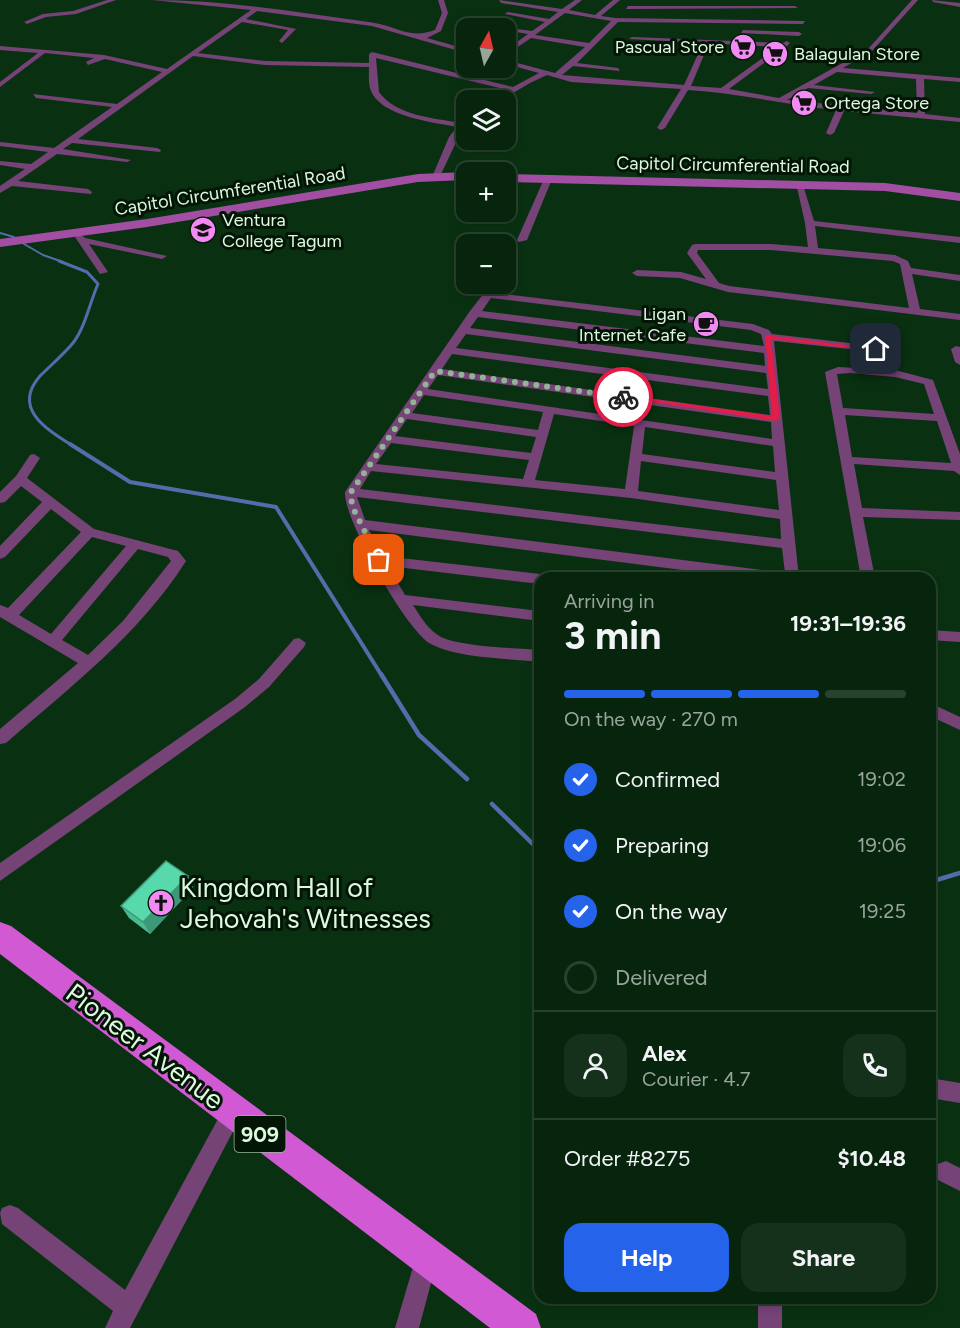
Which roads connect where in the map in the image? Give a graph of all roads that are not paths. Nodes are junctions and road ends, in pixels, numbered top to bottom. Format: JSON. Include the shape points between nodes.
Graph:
{"nodes":[{"id":1,"x":113,"y":0,"type":"edge"},
{"id":2,"x":155,"y":0,"type":"edge"},
{"id":3,"x":200,"y":0,"type":"edge"},
{"id":4,"x":441,"y":0,"type":"edge"},
{"id":5,"x":579,"y":0,"type":"edge"},
{"id":6,"x":617,"y":0,"type":"edge"},
{"id":7,"x":658,"y":0,"type":"edge"},
{"id":8,"x":792,"y":0,"type":"edge"},
{"id":9,"x":915,"y":0,"type":"edge"},
{"id":10,"x":941,"y":0,"type":"edge"},
{"id":11,"x":501,"y":1,"type":"edge"},
{"id":12,"x":183,"y":2,"type":"junction"},
{"id":13,"x":191,"y":3,"type":"junction"},
{"id":14,"x":960,"y":5,"type":"edge"},
{"id":15,"x":628,"y":8,"type":"dead end"},
{"id":16,"x":646,"y":8,"type":"junction"},
{"id":17,"x":795,"y":8,"type":"junction"},
{"id":18,"x":167,"y":9,"type":"dead end"},
{"id":19,"x":256,"y":9,"type":"junction"},
{"id":20,"x":564,"y":11,"type":"junction"},
{"id":21,"x":508,"y":14,"type":"dead end"},
{"id":22,"x":597,"y":16,"type":"junction"},
{"id":23,"x":240,"y":20,"type":"junction"},
{"id":24,"x":616,"y":20,"type":"junction"},
{"id":25,"x":550,"y":21,"type":"junction"},
{"id":26,"x":27,"y":22,"type":"dead end"},
{"id":27,"x":803,"y":22,"type":"junction"},
{"id":28,"x":516,"y":30,"type":"edge"},
{"id":29,"x":658,"y":31,"type":"dead end"},
{"id":30,"x":734,"y":32,"type":"dead end"},
{"id":31,"x":534,"y":33,"type":"junction"},
{"id":32,"x":799,"y":34,"type":"junction"},
{"id":33,"x":420,"y":38,"type":"junction"},
{"id":34,"x":632,"y":39,"type":"dead end"},
{"id":35,"x":599,"y":40,"type":"junction"},
{"id":36,"x":652,"y":40,"type":"junction"},
{"id":37,"x":282,"y":41,"type":"dead end"},
{"id":38,"x":785,"y":45,"type":"junction"},
{"id":39,"x":516,"y":46,"type":"edge"},
{"id":40,"x":592,"y":46,"type":"junction"},
{"id":41,"x":0,"y":48,"type":"edge"},
{"id":42,"x":456,"y":48,"type":"edge"},
{"id":43,"x":12,"y":49,"type":"junction"},
{"id":44,"x":44,"y":51,"type":"junction"},
{"id":45,"x":730,"y":53,"type":"dead end"},
{"id":46,"x":0,"y":54,"type":"edge"},
{"id":47,"x":191,"y":54,"type":"junction"},
{"id":48,"x":104,"y":57,"type":"junction"},
{"id":49,"x":88,"y":63,"type":"dead end"},
{"id":50,"x":373,"y":64,"type":"junction"},
{"id":51,"x":572,"y":64,"type":"junction"},
{"id":52,"x":516,"y":65,"type":"edge"},
{"id":53,"x":618,"y":70,"type":"dead end"},
{"id":54,"x":838,"y":70,"type":"junction"},
{"id":55,"x":166,"y":71,"type":"junction"},
{"id":56,"x":544,"y":74,"type":"junction"},
{"id":57,"x":555,"y":77,"type":"junction"},
{"id":58,"x":920,"y":77,"type":"junction"},
{"id":59,"x":960,"y":80,"type":"edge"},
{"id":60,"x":0,"y":85,"type":"edge"},
{"id":61,"x":807,"y":86,"type":"junction"},
{"id":62,"x":686,"y":88,"type":"junction"},
{"id":63,"x":513,"y":89,"type":"joint"},
{"id":64,"x":723,"y":90,"type":"junction"},
{"id":65,"x":36,"y":96,"type":"dead end"},
{"id":66,"x":780,"y":101,"type":"junction"},
{"id":67,"x":118,"y":106,"type":"junction"},
{"id":68,"x":841,"y":108,"type":"junction"},
{"id":69,"x":856,"y":110,"type":"junction"},
{"id":70,"x":873,"y":111,"type":"junction"},
{"id":71,"x":921,"y":116,"type":"junction"},
{"id":72,"x":960,"y":120,"type":"edge"},
{"id":73,"x":456,"y":121,"type":"edge"},
{"id":74,"x":855,"y":121,"type":"dead end"},
{"id":75,"x":661,"y":128,"type":"dead end"},
{"id":76,"x":830,"y":133,"type":"dead end"},
{"id":77,"x":456,"y":138,"type":"edge"},
{"id":78,"x":70,"y":140,"type":"junction"},
{"id":79,"x":0,"y":144,"type":"edge"},
{"id":80,"x":116,"y":146,"type":"junction"},
{"id":81,"x":56,"y":150,"type":"junction"},
{"id":82,"x":157,"y":150,"type":"dead end"},
{"id":83,"x":103,"y":157,"type":"junction"},
{"id":84,"x":127,"y":160,"type":"dead end"},
{"id":85,"x":0,"y":163,"type":"edge"},
{"id":86,"x":32,"y":167,"type":"junction"},
{"id":87,"x":0,"y":175,"type":"edge"},
{"id":88,"x":456,"y":176,"type":"edge"},
{"id":89,"x":436,"y":177,"type":"junction"},
{"id":90,"x":516,"y":178,"type":"edge"},
{"id":91,"x":548,"y":179,"type":"junction"},
{"id":92,"x":13,"y":180,"type":"junction"},
{"id":93,"x":799,"y":185,"type":"junction"},
{"id":94,"x":0,"y":190,"type":"edge"},
{"id":95,"x":88,"y":192,"type":"dead end"},
{"id":96,"x":960,"y":197,"type":"edge"},
{"id":97,"x":810,"y":223,"type":"junction"},
{"id":98,"x":79,"y":237,"type":"junction"},
{"id":99,"x":522,"y":240,"type":"dead end"},
{"id":100,"x":960,"y":240,"type":"edge"},
{"id":101,"x":0,"y":243,"type":"edge"},
{"id":102,"x":813,"y":250,"type":"junction"},
{"id":103,"x":162,"y":256,"type":"dead end"},
{"id":104,"x":908,"y":271,"type":"junction"},
{"id":105,"x":103,"y":272,"type":"dead end"},
{"id":106,"x":637,"y":273,"type":"dead end"},
{"id":107,"x":960,"y":278,"type":"edge"},
{"id":108,"x":716,"y":286,"type":"junction"},
{"id":109,"x":915,"y":312,"type":"junction"},
{"id":110,"x":474,"y":313,"type":"junction"},
{"id":111,"x":960,"y":317,"type":"edge"},
{"id":112,"x":462,"y":330,"type":"junction"},
{"id":113,"x":768,"y":343,"type":"junction"},
{"id":114,"x":448,"y":350,"type":"junction"},
{"id":115,"x":897,"y":351,"type":"dead end"},
{"id":116,"x":770,"y":370,"type":"junction"},
{"id":117,"x":435,"y":371,"type":"junction"},
{"id":118,"x":421,"y":391,"type":"junction"},
{"id":119,"x":772,"y":393,"type":"junction"},
{"id":120,"x":549,"y":411,"type":"junction"},
{"id":121,"x":837,"y":411,"type":"junction"},
{"id":122,"x":404,"y":415,"type":"junction"},
{"id":123,"x":776,"y":418,"type":"junction"},
{"id":124,"x":942,"y":418,"type":"junction"},
{"id":125,"x":640,"y":423,"type":"junction"},
{"id":126,"x":542,"y":435,"type":"junction"},
{"id":127,"x":388,"y":439,"type":"junction"},
{"id":128,"x":778,"y":443,"type":"junction"},
{"id":129,"x":535,"y":457,"type":"junction"},
{"id":130,"x":34,"y":458,"type":"dead end"},
{"id":131,"x":636,"y":458,"type":"junction"},
{"id":132,"x":846,"y":460,"type":"junction"},
{"id":133,"x":369,"y":467,"type":"junction"},
{"id":134,"x":959,"y":469,"type":"edge"},
{"id":135,"x":781,"y":477,"type":"junction"},
{"id":136,"x":20,"y":478,"type":"junction"},
{"id":137,"x":528,"y":483,"type":"junction"},
{"id":138,"x":351,"y":492,"type":"junction"},
{"id":139,"x":631,"y":494,"type":"junction"},
{"id":140,"x":0,"y":499,"type":"edge"},
{"id":141,"x":50,"y":502,"type":"junction"},
{"id":142,"x":855,"y":512,"type":"junction"},
{"id":143,"x":784,"y":515,"type":"junction"},
{"id":144,"x":960,"y":516,"type":"edge"},
{"id":145,"x":360,"y":524,"type":"junction"},
{"id":146,"x":89,"y":532,"type":"junction"},
{"id":147,"x":135,"y":543,"type":"junction"},
{"id":148,"x":788,"y":544,"type":"junction"},
{"id":149,"x":0,"y":554,"type":"edge"},
{"id":150,"x":379,"y":560,"type":"junction"},
{"id":151,"x":740,"y":572,"type":"edge"},
{"id":152,"x":791,"y":572,"type":"edge"},
{"id":153,"x":867,"y":572,"type":"edge"},
{"id":154,"x":534,"y":578,"type":"edge"},
{"id":155,"x":401,"y":599,"type":"junction"},
{"id":156,"x":4,"y":613,"type":"edge"},
{"id":157,"x":534,"y":615,"type":"edge"},
{"id":158,"x":936,"y":636,"type":"edge"},
{"id":159,"x":960,"y":638,"type":"edge"},
{"id":160,"x":54,"y":640,"type":"junction"},
{"id":161,"x":299,"y":643,"type":"dead end"},
{"id":162,"x":534,"y":655,"type":"edge"},
{"id":163,"x":88,"y":663,"type":"junction"},
{"id":164,"x":936,"y":712,"type":"edge"},
{"id":165,"x":960,"y":722,"type":"edge"},
{"id":166,"x":0,"y":738,"type":"edge"},
{"id":167,"x":0,"y":873,"type":"edge"},
{"id":168,"x":0,"y":936,"type":"edge"},
{"id":169,"x":936,"y":1089,"type":"edge"},
{"id":170,"x":960,"y":1093,"type":"edge"},
{"id":171,"x":232,"y":1113,"type":"junction"},
{"id":172,"x":10,"y":1216,"type":"dead end"},
{"id":173,"x":427,"y":1257,"type":"junction"},
{"id":174,"x":770,"y":1304,"type":"edge"},
{"id":175,"x":128,"y":1306,"type":"junction"},
{"id":176,"x":513,"y":1325,"type":"edge"},
{"id":177,"x":117,"y":1328,"type":"edge"},
{"id":178,"x":407,"y":1328,"type":"edge"},
{"id":179,"x":771,"y":1328,"type":"edge"}],
"edges":[{"from":1,"to":26,"type":"street","via":[[74,14],[45,15]]},
{"from":2,"to":12,"type":"street"},
{"from":3,"to":13,"type":"street"},
{"from":4,"to":33,"type":"street","via":[[445,14],[438,31]]},
{"from":5,"to":20,"type":"street"},
{"from":6,"to":22,"type":"street"},
{"from":7,"to":16,"type":"street"},
{"from":8,"to":17,"type":"street"},
{"from":9,"to":54,"type":"street","via":[[874,47]]},
{"from":10,"to":14,"type":"street"},
{"from":11,"to":20,"type":"street"},
{"from":12,"to":13,"type":"street"},
{"from":12,"to":18,"type":"street"},
{"from":13,"to":19,"type":"street"},
{"from":15,"to":16,"type":"street"},
{"from":16,"to":17,"type":"street"},
{"from":17,"to":27,"type":"street"},
{"from":19,"to":23,"type":"street"},
{"from":19,"to":33,"type":"street","via":[[373,24]]},
{"from":20,"to":22,"type":"street"},
{"from":20,"to":25,"type":"street"},
{"from":21,"to":25,"type":"street"},
{"from":22,"to":24,"type":"street"},
{"from":23,"to":37,"type":"street","via":[[293,28]]},
{"from":23,"to":47,"type":"street"},
{"from":24,"to":27,"type":"street"},
{"from":24,"to":35,"type":"street"},
{"from":25,"to":31,"type":"street"},
{"from":27,"to":32,"type":"street"},
{"from":28,"to":31,"type":"street"},
{"from":29,"to":36,"type":"street"},
{"from":30,"to":32,"type":"street"},
{"from":31,"to":35,"type":"street"},
{"from":31,"to":39,"type":"street"},
{"from":31,"to":40,"type":"street"},
{"from":32,"to":38,"type":"street"},
{"from":33,"to":42,"type":"street"},
{"from":34,"to":36,"type":"street"},
{"from":35,"to":40,"type":"street"},
{"from":36,"to":38,"type":"street"},
{"from":38,"to":64,"type":"street"},
{"from":40,"to":51,"type":"street"},
{"from":41,"to":43,"type":"street"},
{"from":43,"to":44,"type":"street"},
{"from":43,"to":46,"type":"street"},
{"from":44,"to":48,"type":"street"},
{"from":44,"to":60,"type":"street"},
{"from":45,"to":62,"type":"street","via":[[702,52]]},
{"from":47,"to":50,"type":"street","via":[[265,63]]},
{"from":47,"to":55,"type":"street"},
{"from":48,"to":49,"type":"street"},
{"from":48,"to":55,"type":"street"},
{"from":50,"to":63,"type":"street","via":[[372,52]]},
{"from":50,"to":73,"type":"street","via":[[375,91],[388,106]]},
{"from":51,"to":53,"type":"street"},
{"from":51,"to":57,"type":"street"},
{"from":52,"to":56,"type":"street"},
{"from":54,"to":58,"type":"street"},
{"from":54,"to":61,"type":"street"},
{"from":55,"to":67,"type":"street"},
{"from":56,"to":57,"type":"street"},
{"from":56,"to":63,"type":"street"},
{"from":57,"to":62,"type":"street"},
{"from":58,"to":59,"type":"street"},
{"from":58,"to":71,"type":"street"},
{"from":61,"to":66,"type":"street"},
{"from":61,"to":70,"type":"street","via":[[871,89]]},
{"from":62,"to":64,"type":"street"},
{"from":62,"to":75,"type":"street"},
{"from":64,"to":66,"type":"street"},
{"from":65,"to":67,"type":"street"},
{"from":66,"to":68,"type":"street"},
{"from":67,"to":78,"type":"street"},
{"from":68,"to":69,"type":"street"},
{"from":68,"to":76,"type":"street"},
{"from":69,"to":70,"type":"street"},
{"from":69,"to":74,"type":"street"},
{"from":70,"to":71,"type":"street"},
{"from":71,"to":72,"type":"street"},
{"from":77,"to":89,"type":"street"},
{"from":78,"to":80,"type":"street"},
{"from":78,"to":81,"type":"street"},
{"from":79,"to":81,"type":"street"},
{"from":80,"to":82,"type":"street"},
{"from":80,"to":83,"type":"street"},
{"from":81,"to":83,"type":"street"},
{"from":81,"to":86,"type":"street"},
{"from":83,"to":84,"type":"street"},
{"from":85,"to":86,"type":"street"},
{"from":86,"to":92,"type":"street"},
{"from":87,"to":92,"type":"street"},
{"from":88,"to":89,"type":"main road","name":"Capitol Circumferential Road"},
{"from":89,"to":98,"type":"main road","name":"Capitol Circumferential Road"},
{"from":90,"to":91,"type":"main road","name":"Capitol Circumferential Road"},
{"from":91,"to":93,"type":"main road","name":"Capitol Circumferential Road"},
{"from":91,"to":99,"type":"street"},
{"from":92,"to":94,"type":"street"},
{"from":92,"to":95,"type":"street"},
{"from":93,"to":96,"type":"main road","name":"Capitol Circumferential Road","via":[[900,188]]},
{"from":93,"to":97,"type":"street"},
{"from":97,"to":100,"type":"street"},
{"from":97,"to":102,"type":"street"},
{"from":98,"to":101,"type":"main road","name":"Capitol Circumferential Road"},
{"from":98,"to":103,"type":"street"},
{"from":98,"to":105,"type":"street"},
{"from":102,"to":104,"type":"street","via":[[900,259]]},
{"from":102,"to":108,"type":"street","via":[[695,247],[692,253]]},
{"from":104,"to":107,"type":"street"},
{"from":104,"to":109,"type":"street"},
{"from":106,"to":108,"type":"street","via":[[681,275]]},
{"from":108,"to":109,"type":"street"},
{"from":109,"to":111,"type":"street"},
{"from":110,"to":112,"type":"street"},
{"from":110,"to":113,"type":"street"},
{"from":110,"to":113,"type":"street","via":[[485,297],[497,295],[753,327],[765,332]]},
{"from":112,"to":114,"type":"street"},
{"from":112,"to":116,"type":"street"},
{"from":113,"to":115,"type":"street"},
{"from":113,"to":116,"type":"street"},
{"from":114,"to":117,"type":"street"},
{"from":114,"to":119,"type":"street"},
{"from":116,"to":119,"type":"street"},
{"from":117,"to":118,"type":"street"},
{"from":117,"to":123,"type":"street"},
{"from":118,"to":120,"type":"street"},
{"from":118,"to":122,"type":"street"},
{"from":119,"to":123,"type":"street"},
{"from":120,"to":125,"type":"street"},
{"from":120,"to":126,"type":"street"},
{"from":121,"to":124,"type":"street"},
{"from":121,"to":124,"type":"street","via":[[830,376],[834,370],[846,369],[924,378],[933,387]]},
{"from":121,"to":132,"type":"street"},
{"from":122,"to":126,"type":"street"},
{"from":122,"to":127,"type":"street"},
{"from":123,"to":128,"type":"street"},
{"from":124,"to":134,"type":"street"},
{"from":125,"to":128,"type":"street"},
{"from":125,"to":131,"type":"street"},
{"from":126,"to":129,"type":"street"},
{"from":127,"to":129,"type":"street"},
{"from":127,"to":133,"type":"street"},
{"from":128,"to":135,"type":"street"},
{"from":129,"to":137,"type":"street"},
{"from":130,"to":136,"type":"street"},
{"from":131,"to":135,"type":"street"},
{"from":131,"to":139,"type":"street"},
{"from":132,"to":134,"type":"street"},
{"from":132,"to":142,"type":"street"},
{"from":133,"to":137,"type":"street"},
{"from":133,"to":138,"type":"street"},
{"from":135,"to":143,"type":"street"},
{"from":136,"to":140,"type":"street"},
{"from":136,"to":141,"type":"street"},
{"from":137,"to":139,"type":"street"},
{"from":138,"to":145,"type":"street"},
{"from":138,"to":148,"type":"street"},
{"from":139,"to":143,"type":"street"},
{"from":141,"to":146,"type":"street"},
{"from":141,"to":149,"type":"street"},
{"from":142,"to":144,"type":"street"},
{"from":142,"to":153,"type":"street"},
{"from":143,"to":148,"type":"street"},
{"from":145,"to":150,"type":"street"},
{"from":145,"to":151,"type":"street"},
{"from":146,"to":147,"type":"street"},
{"from":146,"to":156,"type":"street"},
{"from":147,"to":160,"type":"street"},
{"from":147,"to":163,"type":"street","via":[[179,561],[128,625]]},
{"from":148,"to":152,"type":"street"},
{"from":150,"to":154,"type":"street"},
{"from":150,"to":155,"type":"street"},
{"from":155,"to":157,"type":"street"},
{"from":155,"to":162,"type":"street","via":[[435,640]]},
{"from":156,"to":160,"type":"street"},
{"from":158,"to":159,"type":"street"},
{"from":160,"to":163,"type":"street"},
{"from":161,"to":167,"type":"street","via":[[240,703]]},
{"from":163,"to":166,"type":"street"},
{"from":164,"to":165,"type":"street"},
{"from":168,"to":171,"type":"highway","name":"Pioneer Avenue","number":"909"},
{"from":169,"to":170,"type":"street"},
{"from":171,"to":173,"type":"highway","name":"Pioneer Avenue","number":"909"},
{"from":171,"to":175,"type":"street"},
{"from":172,"to":175,"type":"street"},
{"from":173,"to":176,"type":"highway","name":"Pioneer Avenue","number":"909"},
{"from":173,"to":178,"type":"street"},
{"from":174,"to":179,"type":"street"},
{"from":175,"to":177,"type":"street"}]}
